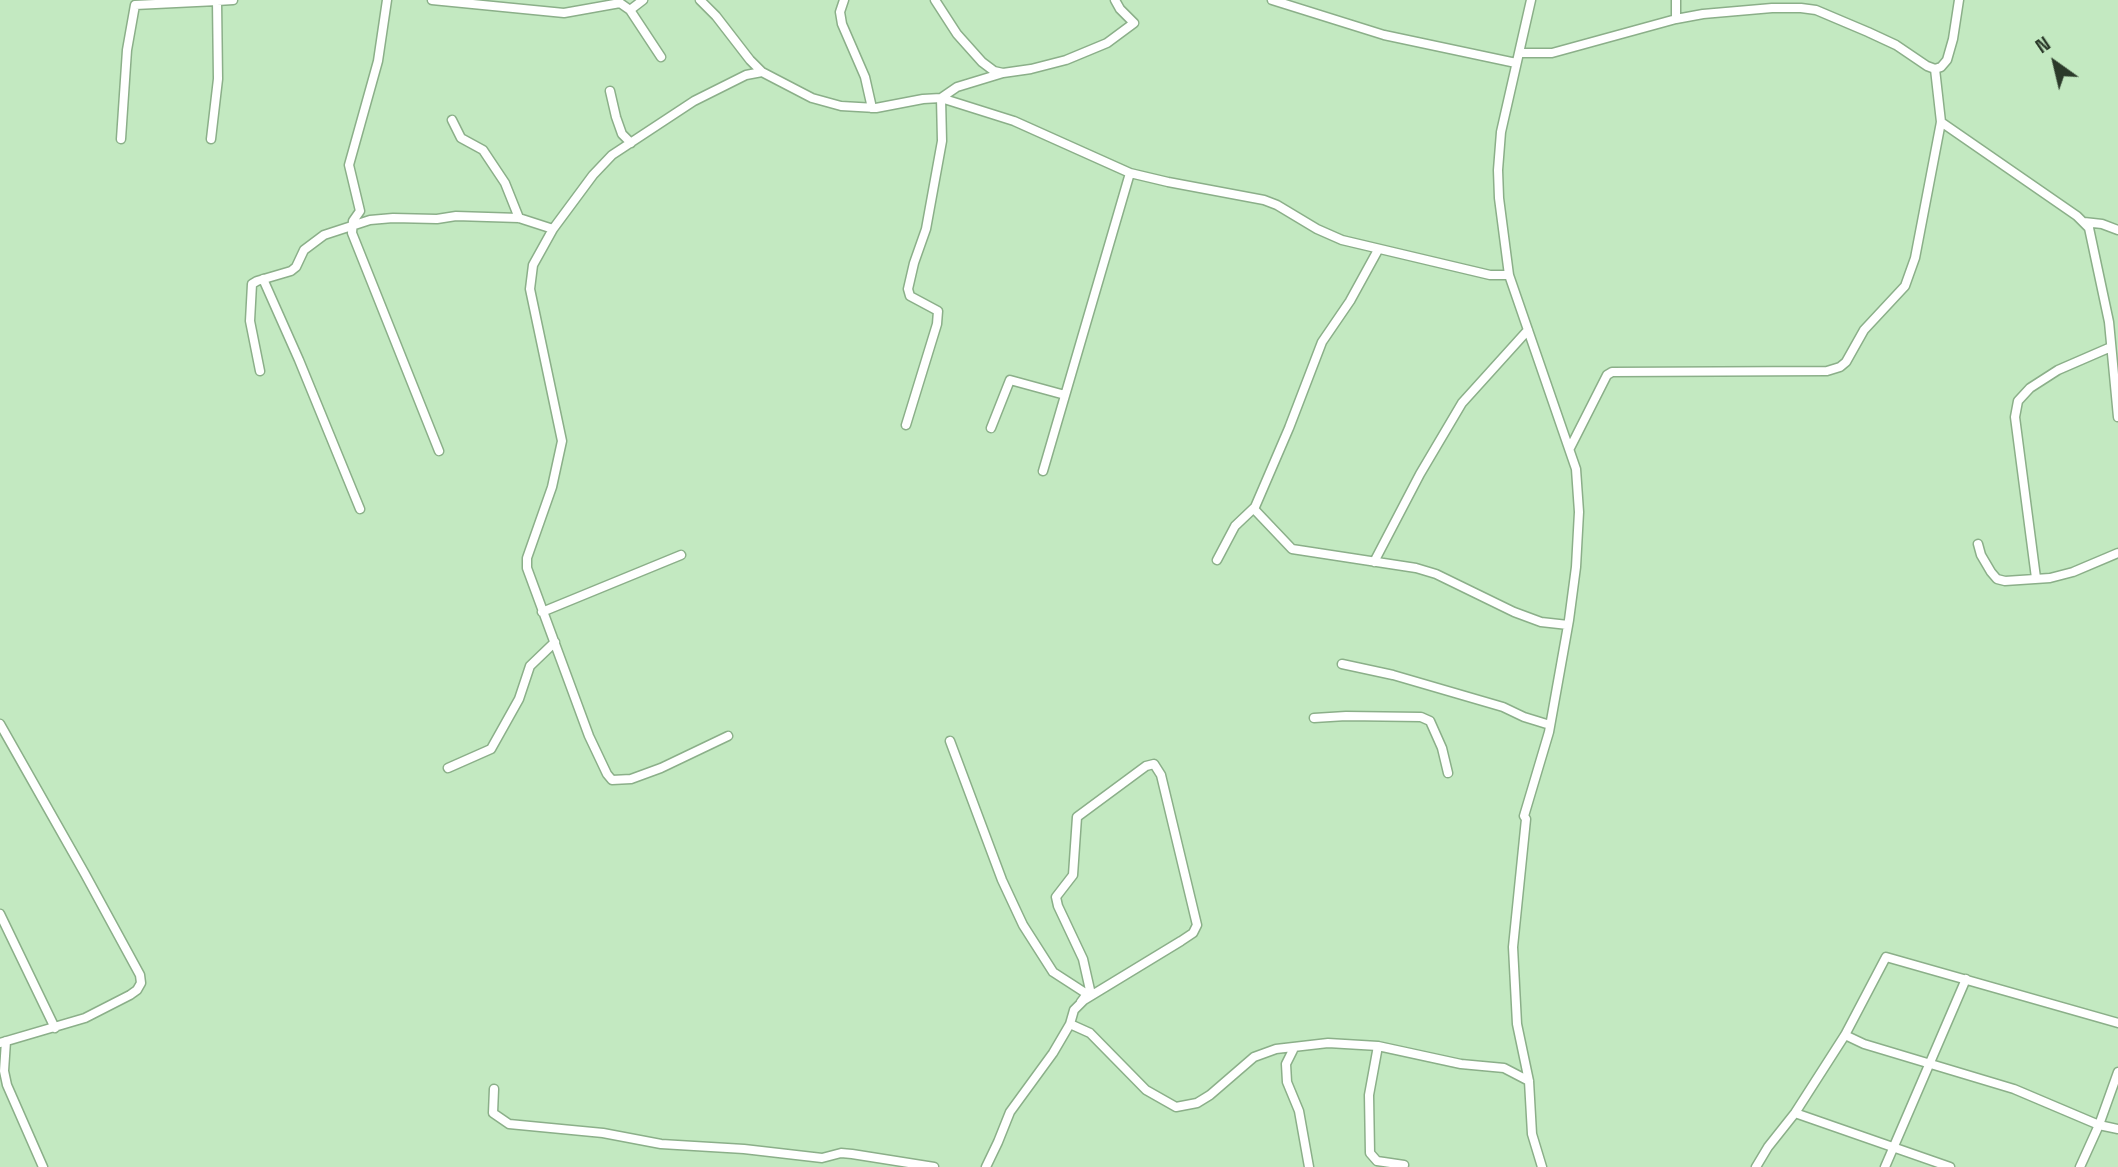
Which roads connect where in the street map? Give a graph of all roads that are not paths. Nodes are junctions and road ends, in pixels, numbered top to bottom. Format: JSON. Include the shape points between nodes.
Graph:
{"nodes":[{"id":1,"x":233,"y":0,"type":"edge"},
{"id":2,"x":387,"y":0,"type":"edge"},
{"id":3,"x":432,"y":0,"type":"edge"},
{"id":4,"x":643,"y":0,"type":"edge"},
{"id":5,"x":700,"y":0,"type":"edge"},
{"id":6,"x":844,"y":0,"type":"edge"},
{"id":7,"x":935,"y":0,"type":"edge"},
{"id":8,"x":1115,"y":0,"type":"edge"},
{"id":9,"x":1272,"y":0,"type":"edge"},
{"id":10,"x":1531,"y":0,"type":"edge"},
{"id":11,"x":1676,"y":0,"type":"edge"},
{"id":12,"x":1959,"y":0,"type":"edge"},
{"id":13,"x":217,"y":1,"type":"edge"},
{"id":14,"x":1786,"y":4,"type":"edge"},
{"id":15,"x":630,"y":10,"type":"junction"},
{"id":16,"x":1676,"y":19,"type":"junction"},
{"id":17,"x":1520,"y":52,"type":"junction"},
{"id":18,"x":661,"y":57,"type":"dead end"},
{"id":19,"x":750,"y":60,"type":"junction"},
{"id":20,"x":1516,"y":63,"type":"junction"},
{"id":21,"x":1935,"y":69,"type":"junction"},
{"id":22,"x":762,"y":72,"type":"junction"},
{"id":23,"x":1003,"y":73,"type":"junction"},
{"id":24,"x":746,"y":75,"type":"junction"},
{"id":25,"x":610,"y":91,"type":"dead end"},
{"id":26,"x":941,"y":98,"type":"junction"},
{"id":27,"x":872,"y":108,"type":"junction"},
{"id":28,"x":452,"y":120,"type":"dead end"},
{"id":29,"x":1941,"y":122,"type":"junction"},
{"id":30,"x":121,"y":139,"type":"dead end"},
{"id":31,"x":211,"y":139,"type":"dead end"},
{"id":32,"x":631,"y":143,"type":"junction"},
{"id":33,"x":1130,"y":173,"type":"junction"},
{"id":34,"x":519,"y":218,"type":"junction"},
{"id":35,"x":2084,"y":222,"type":"junction"},
{"id":36,"x":352,"y":225,"type":"junction"},
{"id":37,"x":553,"y":229,"type":"junction"},
{"id":38,"x":2118,"y":230,"type":"edge"},
{"id":39,"x":1378,"y":250,"type":"junction"},
{"id":40,"x":1509,"y":275,"type":"junction"},
{"id":41,"x":263,"y":279,"type":"junction"},
{"id":42,"x":2113,"y":323,"type":"edge"},
{"id":43,"x":1528,"y":330,"type":"junction"},
{"id":44,"x":2111,"y":347,"type":"junction"},
{"id":45,"x":260,"y":371,"type":"dead end"},
{"id":46,"x":1065,"y":395,"type":"junction"},
{"id":47,"x":2118,"y":417,"type":"edge"},
{"id":48,"x":906,"y":425,"type":"dead end"},
{"id":49,"x":990,"y":428,"type":"dead end"},
{"id":50,"x":1570,"y":448,"type":"junction"},
{"id":51,"x":439,"y":452,"type":"dead end"},
{"id":52,"x":1043,"y":471,"type":"dead end"},
{"id":53,"x":360,"y":509,"type":"dead end"},
{"id":54,"x":1254,"y":509,"type":"junction"},
{"id":55,"x":1978,"y":544,"type":"dead end"},
{"id":56,"x":2118,"y":553,"type":"edge"},
{"id":57,"x":681,"y":555,"type":"dead end"},
{"id":58,"x":1217,"y":560,"type":"dead end"},
{"id":59,"x":1374,"y":562,"type":"junction"},
{"id":60,"x":2036,"y":578,"type":"junction"},
{"id":61,"x":542,"y":612,"type":"junction"},
{"id":62,"x":1568,"y":625,"type":"junction"},
{"id":63,"x":555,"y":642,"type":"junction"},
{"id":64,"x":1342,"y":664,"type":"dead end"},
{"id":65,"x":1314,"y":718,"type":"dead end"},
{"id":66,"x":0,"y":724,"type":"edge"},
{"id":67,"x":1550,"y":725,"type":"junction"},
{"id":68,"x":728,"y":736,"type":"dead end"},
{"id":69,"x":950,"y":741,"type":"dead end"},
{"id":70,"x":448,"y":768,"type":"dead end"},
{"id":71,"x":1448,"y":774,"type":"dead end"},
{"id":72,"x":0,"y":914,"type":"edge"},
{"id":73,"x":1966,"y":979,"type":"junction"},
{"id":74,"x":1087,"y":994,"type":"junction"},
{"id":75,"x":1081,"y":1002,"type":"junction"},
{"id":76,"x":2118,"y":1023,"type":"edge"},
{"id":77,"x":1070,"y":1024,"type":"junction"},
{"id":78,"x":55,"y":1028,"type":"junction"},
{"id":79,"x":1845,"y":1035,"type":"junction"},
{"id":80,"x":3,"y":1042,"type":"edge"},
{"id":81,"x":1378,"y":1046,"type":"junction"},
{"id":82,"x":1294,"y":1048,"type":"junction"},
{"id":83,"x":1928,"y":1063,"type":"junction"},
{"id":84,"x":2118,"y":1072,"type":"edge"},
{"id":85,"x":1529,"y":1081,"type":"junction"},
{"id":86,"x":494,"y":1089,"type":"dead end"},
{"id":87,"x":1795,"y":1113,"type":"junction"},
{"id":88,"x":2099,"y":1125,"type":"junction"},
{"id":89,"x":2118,"y":1129,"type":"edge"},
{"id":90,"x":1894,"y":1146,"type":"junction"},
{"id":91,"x":1404,"y":1165,"type":"edge"},
{"id":92,"x":43,"y":1167,"type":"edge"},
{"id":93,"x":934,"y":1167,"type":"edge"},
{"id":94,"x":986,"y":1167,"type":"edge"},
{"id":95,"x":1309,"y":1167,"type":"edge"},
{"id":96,"x":1542,"y":1167,"type":"edge"},
{"id":97,"x":1756,"y":1167,"type":"edge"},
{"id":98,"x":1885,"y":1167,"type":"edge"},
{"id":99,"x":1950,"y":1167,"type":"edge"},
{"id":100,"x":2080,"y":1167,"type":"edge"}],
"edges":[{"from":1,"to":13,"type":"street"},
{"from":2,"to":36,"type":"street","via":[[378,61],[349,164],[360,211]]},
{"from":3,"to":15,"type":"street","via":[[564,13],[620,3]]},
{"from":4,"to":15,"type":"street"},
{"from":5,"to":19,"type":"street"},
{"from":6,"to":27,"type":"street","via":[[842,24],[865,77]]},
{"from":7,"to":23,"type":"street","via":[[982,62]]},
{"from":8,"to":23,"type":"street","via":[[1134,23],[1107,43],[1056,62]]},
{"from":9,"to":20,"type":"street","via":[[1384,35]]},
{"from":10,"to":17,"type":"street"},
{"from":11,"to":16,"type":"street"},
{"from":12,"to":21,"type":"street","via":[[1947,60]]},
{"from":13,"to":30,"type":"street","via":[[135,5]]},
{"from":13,"to":31,"type":"street","via":[[218,79]]},
{"from":14,"to":16,"type":"street"},
{"from":14,"to":21,"type":"street","via":[[1833,17],[1896,45]]},
{"from":15,"to":18,"type":"street"},
{"from":16,"to":17,"type":"street","via":[[1552,53]]},
{"from":17,"to":20,"type":"street"},
{"from":19,"to":22,"type":"street"},
{"from":19,"to":24,"type":"street"},
{"from":20,"to":40,"type":"street","via":[[1498,170]]},
{"from":21,"to":29,"type":"street"},
{"from":22,"to":24,"type":"street"},
{"from":22,"to":27,"type":"street","via":[[812,98]]},
{"from":23,"to":26,"type":"street","via":[[957,87]]},
{"from":24,"to":32,"type":"street","via":[[694,101]]},
{"from":25,"to":32,"type":"street","via":[[622,134]]},
{"from":26,"to":27,"type":"street"},
{"from":26,"to":33,"type":"street","via":[[1014,121]]},
{"from":26,"to":48,"type":"street","via":[[942,141],[926,229],[908,289],[910,296],[938,312],[937,324]]},
{"from":28,"to":34,"type":"street","via":[[461,138],[483,150],[505,183]]},
{"from":29,"to":35,"type":"street"},
{"from":29,"to":50,"type":"street","via":[[1908,281],[1869,324],[1843,365],[1816,372],[1612,372]]},
{"from":32,"to":37,"type":"street","via":[[593,175]]},
{"from":33,"to":39,"type":"street","via":[[1264,200],[1329,235]]},
{"from":33,"to":46,"type":"street"},
{"from":34,"to":36,"type":"street","via":[[393,218]]},
{"from":34,"to":37,"type":"street"},
{"from":35,"to":38,"type":"street"},
{"from":35,"to":42,"type":"street"},
{"from":36,"to":41,"type":"street","via":[[313,242],[291,271]]},
{"from":36,"to":51,"type":"street"},
{"from":37,"to":61,"type":"street","via":[[533,265],[530,289],[562,441],[552,487],[527,558]]},
{"from":39,"to":40,"type":"street","via":[[1490,275]]},
{"from":39,"to":54,"type":"street","via":[[1322,342]]},
{"from":40,"to":43,"type":"street"},
{"from":41,"to":45,"type":"street","via":[[252,284],[250,311]]},
{"from":41,"to":53,"type":"street"},
{"from":42,"to":44,"type":"street"},
{"from":43,"to":50,"type":"street"},
{"from":43,"to":59,"type":"street","via":[[1462,403]]},
{"from":44,"to":47,"type":"street"},
{"from":44,"to":60,"type":"street","via":[[2058,370],[2018,401],[2015,417]]},
{"from":46,"to":49,"type":"street","via":[[1010,380]]},
{"from":46,"to":52,"type":"street"},
{"from":50,"to":62,"type":"street","via":[[1579,512]]},
{"from":54,"to":58,"type":"street","via":[[1229,534]]},
{"from":54,"to":59,"type":"street","via":[[1292,550]]},
{"from":55,"to":60,"type":"street","via":[[1997,579]]},
{"from":56,"to":60,"type":"street","via":[[2073,572]]},
{"from":57,"to":61,"type":"street"},
{"from":59,"to":62,"type":"street","via":[[1436,573],[1514,612]]},
{"from":61,"to":63,"type":"street"},
{"from":62,"to":67,"type":"street"},
{"from":63,"to":68,"type":"street","via":[[589,736],[612,780],[631,779],[661,768]]},
{"from":63,"to":70,"type":"street","via":[[530,666],[519,699],[491,749]]},
{"from":64,"to":67,"type":"street","via":[[1503,707]]},
{"from":65,"to":71,"type":"street","via":[[1421,717],[1430,721]]},
{"from":66,"to":78,"type":"street","via":[[140,975],[141,983],[130,995]]},
{"from":67,"to":85,"type":"street","via":[[1524,816],[1513,947],[1517,1024]]},
{"from":69,"to":74,"type":"street","via":[[1023,925],[1053,972]]},
{"from":72,"to":78,"type":"street"},
{"from":73,"to":76,"type":"street"},
{"from":73,"to":79,"type":"street","via":[[1886,957]]},
{"from":73,"to":83,"type":"street"},
{"from":74,"to":75,"type":"street"},
{"from":74,"to":75,"type":"street","via":[[1083,959],[1056,897],[1073,875],[1077,817],[1154,764],[1161,775],[1197,925],[1181,941]]},
{"from":75,"to":77,"type":"street"},
{"from":77,"to":82,"type":"street","via":[[1090,1034],[1146,1090],[1176,1107],[1210,1095],[1254,1058]]},
{"from":77,"to":94,"type":"street","via":[[1010,1112]]},
{"from":78,"to":80,"type":"street"},
{"from":79,"to":83,"type":"street"},
{"from":79,"to":87,"type":"street"},
{"from":80,"to":92,"type":"street","via":[[7,1085]]},
{"from":81,"to":82,"type":"street","via":[[1328,1043]]},
{"from":81,"to":85,"type":"street","via":[[1504,1068]]},
{"from":81,"to":91,"type":"street","via":[[1369,1095],[1370,1153],[1377,1161]]},
{"from":82,"to":95,"type":"street","via":[[1286,1064],[1287,1082],[1299,1111]]},
{"from":83,"to":88,"type":"street","via":[[2014,1089]]},
{"from":83,"to":90,"type":"street"},
{"from":84,"to":88,"type":"street"},
{"from":85,"to":96,"type":"street","via":[[1532,1134]]},
{"from":86,"to":93,"type":"street","via":[[493,1113],[509,1124],[661,1144],[822,1158],[852,1154]]},
{"from":87,"to":90,"type":"street"},
{"from":87,"to":97,"type":"street"},
{"from":88,"to":89,"type":"street"},
{"from":88,"to":100,"type":"street"},
{"from":90,"to":98,"type":"street"},
{"from":90,"to":99,"type":"street"}]}
